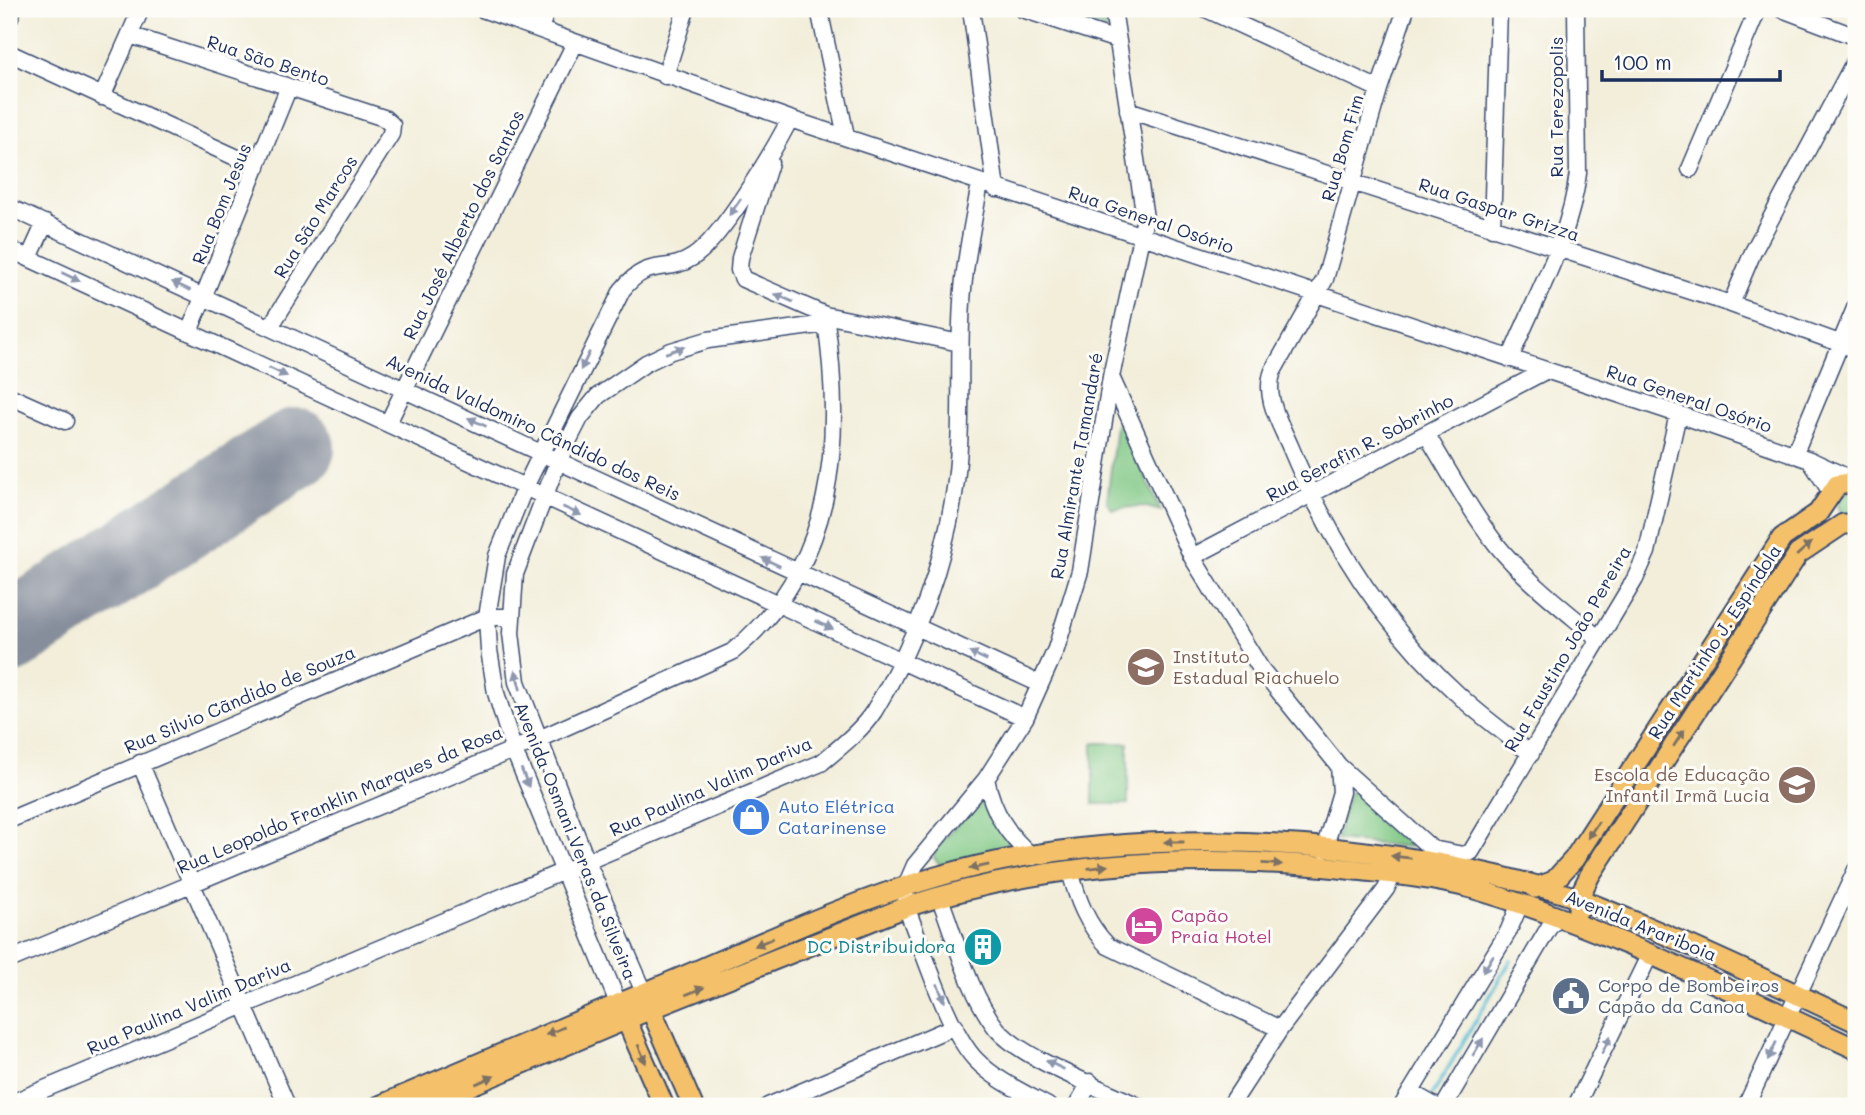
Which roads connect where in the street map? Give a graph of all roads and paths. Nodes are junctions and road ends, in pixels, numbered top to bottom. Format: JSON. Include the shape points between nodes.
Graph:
{"nodes":[{"id":1,"x":13,"y":9,"type":"edge"},
{"id":2,"x":141,"y":9,"type":"edge"},
{"id":3,"x":482,"y":9,"type":"edge"},
{"id":4,"x":547,"y":9,"type":"edge"},
{"id":5,"x":686,"y":9,"type":"edge"},
{"id":6,"x":820,"y":9,"type":"edge"},
{"id":7,"x":971,"y":9,"type":"edge"},
{"id":8,"x":1022,"y":9,"type":"edge"},
{"id":9,"x":1113,"y":9,"type":"edge"},
{"id":10,"x":1206,"y":9,"type":"edge"},
{"id":11,"x":1406,"y":9,"type":"edge"},
{"id":12,"x":1499,"y":9,"type":"edge"},
{"id":13,"x":1576,"y":9,"type":"edge"},
{"id":14,"x":1758,"y":9,"type":"edge"},
{"id":15,"x":1782,"y":9,"type":"edge"},
{"id":16,"x":1039,"y":11,"type":"edge"},
{"id":17,"x":9,"y":19,"type":"edge"},
{"id":18,"x":541,"y":29,"type":"junction"},
{"id":19,"x":130,"y":35,"type":"junction"},
{"id":20,"x":1856,"y":37,"type":"edge"},
{"id":21,"x":1117,"y":40,"type":"junction"},
{"id":22,"x":575,"y":43,"type":"junction"},
{"id":23,"x":9,"y":53,"type":"edge"},
{"id":24,"x":1856,"y":59,"type":"edge"},
{"id":25,"x":665,"y":76,"type":"junction"},
{"id":26,"x":288,"y":89,"type":"junction"},
{"id":27,"x":1379,"y":89,"type":"junction"},
{"id":28,"x":102,"y":97,"type":"junction"},
{"id":29,"x":1128,"y":110,"type":"junction"},
{"id":30,"x":790,"y":119,"type":"junction"},
{"id":31,"x":392,"y":125,"type":"joint"},
{"id":32,"x":846,"y":136,"type":"junction"},
{"id":33,"x":774,"y":150,"type":"junction"},
{"id":34,"x":257,"y":167,"type":"junction"},
{"id":35,"x":1690,"y":169,"type":"dead end"},
{"id":36,"x":1353,"y":183,"type":"junction"},
{"id":37,"x":988,"y":186,"type":"junction"},
{"id":38,"x":9,"y":207,"type":"edge"},
{"id":39,"x":45,"y":223,"type":"junction"},
{"id":40,"x":1492,"y":228,"type":"junction"},
{"id":41,"x":1142,"y":238,"type":"junction"},
{"id":42,"x":9,"y":249,"type":"edge"},
{"id":43,"x":1559,"y":250,"type":"junction"},
{"id":44,"x":29,"y":258,"type":"junction"},
{"id":45,"x":205,"y":297,"type":"junction"},
{"id":46,"x":1317,"y":297,"type":"junction"},
{"id":47,"x":1731,"y":304,"type":"junction"},
{"id":48,"x":1856,"y":306,"type":"edge"},
{"id":49,"x":825,"y":319,"type":"junction"},
{"id":50,"x":270,"y":327,"type":"junction"},
{"id":51,"x":189,"y":332,"type":"junction"},
{"id":52,"x":960,"y":343,"type":"junction"},
{"id":53,"x":1839,"y":343,"type":"junction"},
{"id":54,"x":1856,"y":349,"type":"edge"},
{"id":55,"x":1510,"y":359,"type":"junction"},
{"id":56,"x":1545,"y":371,"type":"junction"},
{"id":57,"x":1111,"y":377,"type":"junction"},
{"id":58,"x":405,"y":389,"type":"junction"},
{"id":59,"x":9,"y":396,"type":"edge"},
{"id":60,"x":1678,"y":414,"type":"junction"},
{"id":61,"x":65,"y":421,"type":"dead end"},
{"id":62,"x":388,"y":423,"type":"junction"},
{"id":63,"x":1427,"y":435,"type":"junction"},
{"id":64,"x":542,"y":452,"type":"junction"},
{"id":65,"x":1794,"y":455,"type":"junction"},
{"id":66,"x":1810,"y":460,"type":"junction"},
{"id":67,"x":558,"y":461,"type":"junction"},
{"id":68,"x":1856,"y":482,"type":"edge"},
{"id":69,"x":524,"y":488,"type":"junction"},
{"id":70,"x":1830,"y":494,"type":"junction"},
{"id":71,"x":1310,"y":497,"type":"junction"},
{"id":72,"x":543,"y":498,"type":"junction"},
{"id":73,"x":1852,"y":527,"type":"edge"},
{"id":74,"x":1192,"y":557,"type":"junction"},
{"id":75,"x":493,"y":570,"type":"junction"},
{"id":76,"x":515,"y":574,"type":"junction"},
{"id":77,"x":799,"y":575,"type":"junction"},
{"id":78,"x":780,"y":604,"type":"junction"},
{"id":79,"x":488,"y":617,"type":"junction"},
{"id":80,"x":511,"y":617,"type":"junction"},
{"id":81,"x":914,"y":627,"type":"junction"},
{"id":82,"x":1599,"y":639,"type":"junction"},
{"id":83,"x":900,"y":660,"type":"junction"},
{"id":84,"x":1040,"y":684,"type":"junction"},
{"id":85,"x":1025,"y":718,"type":"junction"},
{"id":86,"x":539,"y":739,"type":"junction"},
{"id":87,"x":513,"y":748,"type":"junction"},
{"id":88,"x":1531,"y":754,"type":"junction"},
{"id":89,"x":141,"y":763,"type":"junction"},
{"id":90,"x":1339,"y":766,"type":"junction"},
{"id":91,"x":986,"y":779,"type":"junction"},
{"id":92,"x":9,"y":820,"type":"edge"},
{"id":93,"x":1324,"y":850,"type":"junction"},
{"id":94,"x":1431,"y":854,"type":"junction"},
{"id":95,"x":1033,"y":857,"type":"junction"},
{"id":96,"x":587,"y":862,"type":"junction"},
{"id":97,"x":1070,"y":870,"type":"junction"},
{"id":98,"x":1856,"y":870,"type":"edge"},
{"id":99,"x":563,"y":872,"type":"junction"},
{"id":100,"x":1393,"y":874,"type":"junction"},
{"id":101,"x":190,"y":883,"type":"junction"},
{"id":102,"x":1539,"y":887,"type":"junction"},
{"id":103,"x":939,"y":896,"type":"junction"},
{"id":104,"x":906,"y":897,"type":"junction"},
{"id":105,"x":1580,"y":900,"type":"junction"},
{"id":106,"x":1520,"y":904,"type":"junction"},
{"id":107,"x":1562,"y":918,"type":"junction"},
{"id":108,"x":1679,"y":940,"type":"junction"},
{"id":109,"x":1650,"y":954,"type":"junction"},
{"id":110,"x":1718,"y":957,"type":"junction"},
{"id":111,"x":9,"y":960,"type":"edge"},
{"id":112,"x":1669,"y":962,"type":"junction"},
{"id":113,"x":1707,"y":980,"type":"junction"},
{"id":114,"x":1798,"y":995,"type":"junction"},
{"id":115,"x":648,"y":1001,"type":"junction"},
{"id":116,"x":244,"y":1005,"type":"junction"},
{"id":117,"x":1831,"y":1010,"type":"junction"},
{"id":118,"x":623,"y":1012,"type":"junction"},
{"id":119,"x":1788,"y":1018,"type":"junction"},
{"id":120,"x":1856,"y":1022,"type":"edge"},
{"id":121,"x":955,"y":1026,"type":"junction"},
{"id":122,"x":1280,"y":1029,"type":"junction"},
{"id":123,"x":1822,"y":1033,"type":"junction"},
{"id":124,"x":1856,"y":1049,"type":"edge"},
{"id":125,"x":1090,"y":1082,"type":"junction"},
{"id":126,"x":1406,"y":1099,"type":"edge"},
{"id":127,"x":9,"y":1104,"type":"edge"},
{"id":128,"x":287,"y":1106,"type":"edge"},
{"id":129,"x":379,"y":1106,"type":"edge"},
{"id":130,"x":422,"y":1106,"type":"edge"},
{"id":131,"x":664,"y":1106,"type":"edge"},
{"id":132,"x":692,"y":1106,"type":"edge"},
{"id":133,"x":768,"y":1106,"type":"edge"},
{"id":134,"x":1048,"y":1106,"type":"edge"},
{"id":135,"x":1077,"y":1106,"type":"edge"},
{"id":136,"x":1138,"y":1106,"type":"edge"},
{"id":137,"x":1230,"y":1106,"type":"edge"},
{"id":138,"x":1435,"y":1106,"type":"edge"},
{"id":139,"x":1444,"y":1106,"type":"edge"},
{"id":140,"x":1576,"y":1106,"type":"edge"},
{"id":141,"x":1746,"y":1106,"type":"edge"}],
"edges":[{"from":1,"to":17,"type":"street"},
{"from":2,"to":19,"type":"street"},
{"from":3,"to":18,"type":"street","name":"Rua General Osório"},
{"from":4,"to":18,"type":"street"},
{"from":5,"to":25,"type":"street"},
{"from":6,"to":32,"type":"street"},
{"from":7,"to":37,"type":"street","name":"Rua Paulina Valim Dariva"},
{"from":8,"to":16,"type":"street"},
{"from":9,"to":21,"type":"street","name":"Rua Almirante Tamandaré"},
{"from":10,"to":27,"type":"street"},
{"from":11,"to":27,"type":"street","name":"Rua Bom Fim"},
{"from":12,"to":40,"type":"street"},
{"from":13,"to":43,"type":"street","name":"Rua Terezopolis","via":[[1578,173],[1576,196]]},
{"from":14,"to":35,"type":"street"},
{"from":15,"to":20,"type":"street"},
{"from":16,"to":21,"type":"street"},
{"from":18,"to":22,"type":"street","name":"Rua General Osório"},
{"from":19,"to":26,"type":"street","name":"Rua São Bento"},
{"from":19,"to":28,"type":"street"},
{"from":21,"to":29,"type":"street","name":"Rua Almirante Tamandaré"},
{"from":22,"to":25,"type":"street","name":"Rua General Osório"},
{"from":22,"to":58,"type":"street","name":"Rua José Alberto dos Santos"},
{"from":23,"to":28,"type":"street"},
{"from":24,"to":47,"type":"street","via":[[1764,230]]},
{"from":25,"to":30,"type":"street","name":"Rua General Osório"},
{"from":26,"to":31,"type":"street","name":"Rua São Bento","via":[[384,118]]},
{"from":26,"to":34,"type":"street","name":"Rua Bom Jesus"},
{"from":27,"to":36,"type":"street","name":"Rua Bom Fim"},
{"from":28,"to":34,"type":"street"},
{"from":29,"to":36,"type":"street","name":"Rua Gaspar Grizza"},
{"from":29,"to":41,"type":"street","name":"Rua Almirante Tamandaré","via":[[1145,218]]},
{"from":30,"to":32,"type":"street","name":"Rua General Osório"},
{"from":30,"to":33,"type":"street"},
{"from":31,"to":50,"type":"street","name":"Rua São Marcos","via":[[391,134]]},
{"from":32,"to":37,"type":"street","name":"Rua General Osório"},
{"from":49,"to":33,"type":"street","one_way":true,"via":[[750,284],[739,270]]},
{"from":33,"to":64,"type":"street","name":"Avenida Osmani Veras da Silveira","one_way":true,"via":[[709,244],[692,258],[641,271],[622,290]]},
{"from":34,"to":45,"type":"street","name":"Rua Bom Jesus"},
{"from":36,"to":40,"type":"street","name":"Rua Gaspar Grizza"},
{"from":36,"to":46,"type":"street","name":"Rua Bom Fim"},
{"from":37,"to":41,"type":"street","name":"Rua General Osório"},
{"from":37,"to":52,"type":"street","name":"Rua Paulina Valim Dariva","via":[[963,286]]},
{"from":38,"to":39,"type":"street","name":"Avenida Valdomiro Cândido dos Reis"},
{"from":39,"to":44,"type":"street"},
{"from":45,"to":39,"type":"street","name":"Avenida Valdomiro Cândido dos Reis","one_way":true},
{"from":40,"to":43,"type":"street","name":"Rua Gaspar Grizza"},
{"from":41,"to":46,"type":"street","name":"Rua General Osório"},
{"from":41,"to":57,"type":"street","name":"Rua Almirante Tamandaré"},
{"from":42,"to":44,"type":"street"},
{"from":43,"to":47,"type":"street","name":"Rua Gaspar Grizza"},
{"from":43,"to":55,"type":"street","name":"Rua Terezopolis"},
{"from":44,"to":51,"type":"street","one_way":true},
{"from":45,"to":50,"type":"street","name":"Avenida Valdomiro Cândido dos Reis"},
{"from":45,"to":51,"type":"street","name":"Rua Bom Jesus"},
{"from":46,"to":55,"type":"street","name":"Rua General Osório"},
{"from":46,"to":71,"type":"street","name":"Rua Bom Fim","via":[[1270,379],[1270,401]]},
{"from":47,"to":53,"type":"street","name":"Rua Gaspar Grizza"},
{"from":48,"to":53,"type":"street"},
{"from":49,"to":52,"type":"street"},
{"from":67,"to":49,"type":"street","one_way":true,"via":[[580,418],[598,396],[646,363],[708,340]]},
{"from":49,"to":77,"type":"street","name":"Rua Leopoldo Franklin Marques da Rosa","via":[[834,437],[826,490]]},
{"from":50,"to":58,"type":"street","name":"Avenida Valdomiro Cândido dos Reis"},
{"from":51,"to":62,"type":"street","one_way":true},
{"from":52,"to":81,"type":"street","name":"Rua Paulina Valim Dariva","via":[[956,479],[946,535]]},
{"from":53,"to":54,"type":"street","name":"Rua Gaspar Grizza"},
{"from":53,"to":65,"type":"street"},
{"from":55,"to":56,"type":"street","name":"Rua General Osório"},
{"from":56,"to":60,"type":"street","name":"Rua General Osório"},
{"from":56,"to":63,"type":"street","name":"Rua Serafin R. Sobrinho"},
{"from":57,"to":74,"type":"street"},
{"from":57,"to":84,"type":"street","name":"Rua Almirante Tamandaré","via":[[1080,571]]},
{"from":58,"to":62,"type":"street","name":"Rua José Alberto dos Santos"},
{"from":64,"to":58,"type":"street","name":"Avenida Valdomiro Cândido dos Reis","one_way":true},
{"from":59,"to":61,"type":"street"},
{"from":60,"to":65,"type":"street","name":"Rua General Osório"},
{"from":60,"to":82,"type":"street","name":"Rua Faustino João Pereira","via":[[1647,552]]},
{"from":62,"to":69,"type":"street"},
{"from":63,"to":71,"type":"street","name":"Rua Serafin R. Sobrinho"},
{"from":63,"to":82,"type":"street","via":[[1498,546]]},
{"from":64,"to":67,"type":"street","name":"Avenida Valdomiro Cândido dos Reis"},
{"from":64,"to":69,"type":"street","name":"Avenida Osmani Veras da Silveira"},
{"from":65,"to":66,"type":"street","name":"Rua General Osório"},
{"from":66,"to":68,"type":"street","name":"Rua General Osório"},
{"from":66,"to":70,"type":"street"},
{"from":67,"to":72,"type":"street","name":"Avenida Osmani Veras da Silveira"},
{"from":77,"to":67,"type":"street","name":"Avenida Valdomiro Cândido dos Reis","one_way":true},
{"from":68,"to":70,"type":"main road","name":"Rua Martinho J. Espíndola","via":[[1837,485]]},
{"from":69,"to":72,"type":"street"},
{"from":69,"to":75,"type":"street","name":"Avenida Osmani Veras da Silveira"},
{"from":70,"to":73,"type":"main road","via":[[1828,506],[1833,517]]},
{"from":70,"to":102,"type":"main road","name":"Rua Martinho J. Espíndola","one_way":true,"via":[[1818,513],[1782,538],[1574,859],[1554,881]]},
{"from":71,"to":74,"type":"street","name":"Rua Serafin R. Sobrinho"},
{"from":71,"to":88,"type":"street","name":"Rua Bom Fim","via":[[1369,595],[1410,645],[1463,699]]},
{"from":72,"to":76,"type":"street","name":"Avenida Osmani Veras da Silveira"},
{"from":72,"to":78,"type":"street","one_way":true},
{"from":105,"to":73,"type":"main road","name":"Rua Martinho J. Espíndola","one_way":true,"via":[[1590,875],[1798,554]]},
{"from":74,"to":90,"type":"street","via":[[1261,669]]},
{"from":75,"to":76,"type":"street"},
{"from":75,"to":79,"type":"street","name":"Avenida Osmani Veras da Silveira"},
{"from":76,"to":80,"type":"street","name":"Avenida Osmani Veras da Silveira"},
{"from":77,"to":78,"type":"street","name":"Rua Leopoldo Franklin Marques da Rosa"},
{"from":77,"to":81,"type":"street","name":"Avenida Valdomiro Cândido dos Reis"},
{"from":78,"to":83,"type":"street","one_way":true},
{"from":78,"to":86,"type":"street","name":"Rua Leopoldo Franklin Marques da Rosa","via":[[732,652]]},
{"from":79,"to":80,"type":"street"},
{"from":79,"to":87,"type":"street","name":"Avenida Osmani Veras da Silveira","via":[[496,693]]},
{"from":79,"to":89,"type":"street","name":"Rua Silvio Cãndido de Souza"},
{"from":86,"to":80,"type":"street","name":"Avenida Osmani Veras da Silveira","one_way":true,"via":[[517,682]]},
{"from":81,"to":83,"type":"street","name":"Rua Paulina Valim Dariva"},
{"from":84,"to":81,"type":"street","name":"Avenida Valdomiro Cândido dos Reis","one_way":true},
{"from":82,"to":88,"type":"street","name":"Rua Faustino João Pereira"},
{"from":83,"to":85,"type":"street"},
{"from":83,"to":96,"type":"street","name":"Rua Paulina Valim Dariva","via":[[873,712],[821,763]]},
{"from":84,"to":85,"type":"street","name":"Rua Almirante Tamandaré"},
{"from":85,"to":91,"type":"street","name":"Rua Almirante Tamandaré"},
{"from":86,"to":87,"type":"street","name":"Rua Leopoldo Franklin Marques da Rosa"},
{"from":86,"to":96,"type":"street","name":"Avenida Osmani Veras da Silveira"},
{"from":87,"to":99,"type":"street","name":"Avenida Osmani Veras da Silveira","one_way":true},
{"from":87,"to":101,"type":"street","name":"Rua Leopoldo Franklin Marques da Rosa"},
{"from":88,"to":94,"type":"street","name":"Rua Faustino João Pereira","via":[[1471,852]]},
{"from":89,"to":92,"type":"street","name":"Rua Silvio Cãndido de Souza"},
{"from":89,"to":101,"type":"street"},
{"from":90,"to":93,"type":"street","via":[[1341,792]]},
{"from":90,"to":94,"type":"street"},
{"from":91,"to":95,"type":"street","via":[[1002,825]]},
{"from":91,"to":104,"type":"street","name":"Rua Almirante Tamandaré","via":[[915,865]]},
{"from":94,"to":93,"type":"main road","name":"Avenida Arariboia","one_way":true},
{"from":93,"to":95,"type":"main road","name":"Avenida Arariboia","one_way":true,"via":[[1256,842],[1158,842]]},
{"from":94,"to":102,"type":"main road","name":"Avenida Arariboia"},
{"from":95,"to":104,"type":"main road","name":"Avenida Arariboia","one_way":true,"via":[[965,870]]},
{"from":96,"to":99,"type":"street","name":"Rua Paulina Valim Dariva"},
{"from":96,"to":115,"type":"street","name":"Avenida Osmani Veras da Silveira"},
{"from":97,"to":100,"type":"main road","name":"Avenida Arariboia","one_way":true,"via":[[1130,863],[1239,862]]},
{"from":97,"to":103,"type":"main road","name":"Avenida Arariboia"},
{"from":97,"to":122,"type":"street","via":[[1091,925],[1108,946]]},
{"from":98,"to":114,"type":"street"},
{"from":99,"to":116,"type":"street","name":"Rua Paulina Valim Dariva"},
{"from":99,"to":118,"type":"street","name":"Avenida Osmani Veras da Silveira"},
{"from":100,"to":106,"type":"main road","name":"Avenida Arariboia","via":[[1468,887]]},
{"from":100,"to":122,"type":"street"},
{"from":101,"to":111,"type":"street","name":"Rua Leopoldo Franklin Marques da Rosa"},
{"from":101,"to":116,"type":"street"},
{"from":102,"to":105,"type":"main road","name":"Avenida Arariboia"},
{"from":102,"to":106,"type":"main road","name":"Rua Martinho J. Espíndola","via":[[1522,894]]},
{"from":103,"to":104,"type":"main road","name":"Avenida Arariboia"},
{"from":125,"to":103,"type":"street","one_way":true,"via":[[1022,1049],[999,1031],[981,1005]]},
{"from":104,"to":115,"type":"main road"},
{"from":104,"to":121,"type":"street","one_way":true},
{"from":105,"to":107,"type":"main road","via":[[1575,913]]},
{"from":105,"to":108,"type":"main road","name":"Avenida Arariboia"},
{"from":106,"to":107,"type":"main road","name":"Avenida Arariboia"},
{"from":106,"to":126,"type":"street","one_way":true,"via":[[1508,932]]},
{"from":107,"to":109,"type":"main road","name":"Avenida Arariboia"},
{"from":139,"to":107,"type":"street","one_way":true,"via":[[1551,924]]},
{"from":108,"to":110,"type":"main road","name":"Avenida Arariboia"},
{"from":108,"to":112,"type":"main road"},
{"from":109,"to":112,"type":"main road","name":"Avenida Arariboia"},
{"from":140,"to":109,"type":"street","one_way":true},
{"from":110,"to":113,"type":"main road"},
{"from":110,"to":114,"type":"main road","name":"Avenida Arariboia"},
{"from":112,"to":113,"type":"main road","name":"Avenida Arariboia"},
{"from":113,"to":119,"type":"main road","name":"Avenida Arariboia"},
{"from":114,"to":117,"type":"main road","name":"Avenida Arariboia"},
{"from":114,"to":119,"type":"street"},
{"from":115,"to":118,"type":"main road"},
{"from":115,"to":132,"type":"main road"},
{"from":116,"to":127,"type":"street","name":"Rua Paulina Valim Dariva"},
{"from":116,"to":128,"type":"street"},
{"from":117,"to":120,"type":"main road","name":"Avenida Arariboia"},
{"from":117,"to":123,"type":"main road"},
{"from":118,"to":129,"type":"main road","one_way":true},
{"from":130,"to":118,"type":"main road","one_way":true},
{"from":118,"to":131,"type":"main road","one_way":true},
{"from":119,"to":123,"type":"main road","name":"Avenida Arariboia"},
{"from":119,"to":141,"type":"street","one_way":true},
{"from":121,"to":133,"type":"street"},
{"from":121,"to":134,"type":"street","via":[[975,1059],[1002,1081]]},
{"from":122,"to":137,"type":"street"},
{"from":123,"to":124,"type":"main road","name":"Avenida Arariboia"},
{"from":125,"to":135,"type":"street"},
{"from":125,"to":136,"type":"street"},
{"from":126,"to":138,"type":"street"}]}
